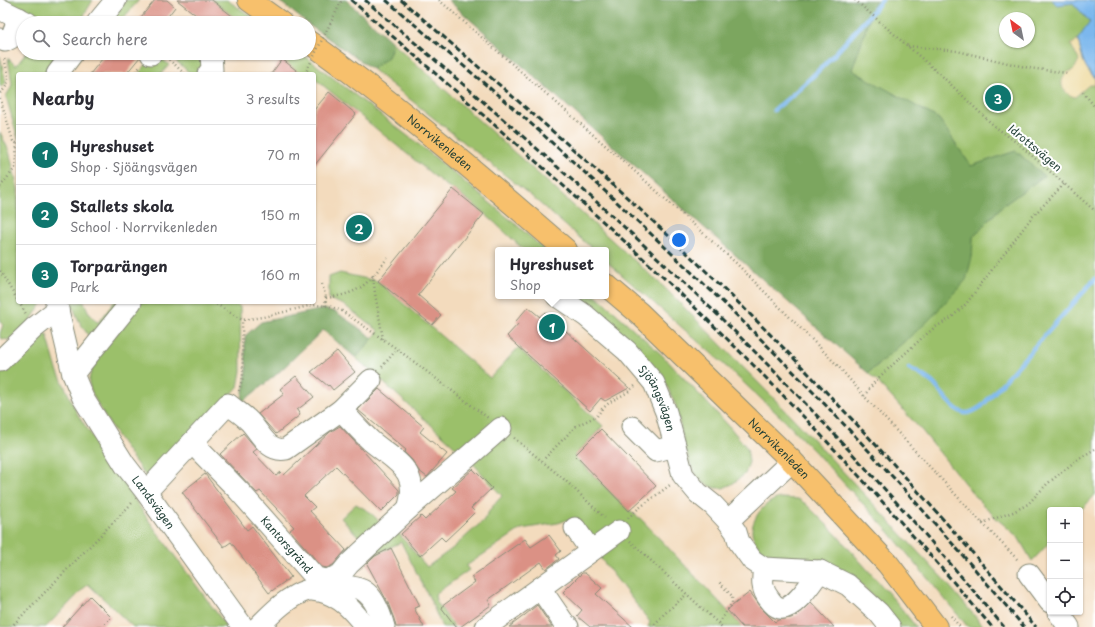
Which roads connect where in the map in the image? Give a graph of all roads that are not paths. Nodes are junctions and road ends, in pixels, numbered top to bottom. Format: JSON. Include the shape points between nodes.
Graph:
{"nodes":[{"id":1,"x":116,"y":0,"type":"edge"},
{"id":2,"x":249,"y":0,"type":"edge"},
{"id":3,"x":0,"y":9,"type":"edge"},
{"id":4,"x":16,"y":16,"type":"edge"},
{"id":5,"x":103,"y":16,"type":"edge"},
{"id":6,"x":272,"y":16,"type":"edge"},
{"id":7,"x":16,"y":31,"type":"edge"},
{"id":8,"x":3,"y":40,"type":"edge"},
{"id":9,"x":316,"y":47,"type":"edge"},
{"id":10,"x":68,"y":60,"type":"edge"},
{"id":11,"x":212,"y":60,"type":"edge"},
{"id":12,"x":59,"y":72,"type":"edge"},
{"id":13,"x":210,"y":72,"type":"edge"},
{"id":14,"x":563,"y":247,"type":"edge"},
{"id":15,"x":609,"y":288,"type":"edge"},
{"id":16,"x":561,"y":299,"type":"edge"},
{"id":17,"x":129,"y":304,"type":"edge"},
{"id":18,"x":57,"y":306,"type":"edge"},
{"id":19,"x":3,"y":354,"type":"edge"},
{"id":20,"x":73,"y":374,"type":"junction"},
{"id":21,"x":371,"y":380,"type":"road end"},
{"id":22,"x":341,"y":410,"type":"junction"},
{"id":23,"x":632,"y":427,"type":"dead end"},
{"id":24,"x":501,"y":428,"type":"dead end"},
{"id":25,"x":192,"y":444,"type":"junction"},
{"id":26,"x":675,"y":446,"type":"junction"},
{"id":27,"x":792,"y":461,"type":"junction"},
{"id":28,"x":146,"y":492,"type":"junction"},
{"id":29,"x":408,"y":509,"type":"junction"},
{"id":30,"x":728,"y":521,"type":"junction"},
{"id":31,"x":574,"y":528,"type":"dead end"},
{"id":32,"x":619,"y":531,"type":"road end"},
{"id":33,"x":591,"y":551,"type":"junction"},
{"id":34,"x":764,"y":568,"type":"junction"},
{"id":35,"x":820,"y":571,"type":"junction"},
{"id":36,"x":1029,"y":574,"type":"road end"},
{"id":37,"x":336,"y":587,"type":"junction"},
{"id":38,"x":540,"y":588,"type":"junction"},
{"id":39,"x":1047,"y":598,"type":"edge"},
{"id":40,"x":1060,"y":615,"type":"edge"},
{"id":41,"x":364,"y":624,"type":"edge"},
{"id":42,"x":243,"y":627,"type":"edge"},
{"id":43,"x":258,"y":627,"type":"edge"},
{"id":44,"x":384,"y":627,"type":"edge"},
{"id":45,"x":486,"y":627,"type":"edge"},
{"id":46,"x":568,"y":627,"type":"edge"},
{"id":47,"x":890,"y":627,"type":"edge"},
{"id":48,"x":936,"y":627,"type":"edge"},
{"id":49,"x":1069,"y":627,"type":"edge"}],
"edges":[{"from":1,"to":5,"type":"street"},
{"from":2,"to":6,"type":"main road"},
{"from":3,"to":4,"type":"street"},
{"from":7,"to":8,"type":"street","via":[[11,38]]},
{"from":9,"to":14,"type":"main road","name":"Norrvikenleden","via":[[357,77]]},
{"from":10,"to":12,"type":"street"},
{"from":11,"to":13,"type":"street"},
{"from":15,"to":27,"type":"main road","name":"Norrvikenleden","via":[[639,313]]},
{"from":16,"to":26,"type":"street","name":"Sjöängsvägen","via":[[627,351],[654,383],[666,412]]},
{"from":17,"to":20,"type":"street"},
{"from":18,"to":19,"type":"street"},
{"from":18,"to":20,"type":"street","name":"Landsvägen"},
{"from":20,"to":28,"type":"street","name":"Landsvägen","via":[[83,398],[125,465]]},
{"from":21,"to":22,"type":"street"},
{"from":22,"to":25,"type":"street","via":[[286,449],[278,451],[272,448],[248,420],[228,404]]},
{"from":22,"to":29,"type":"street","via":[[371,441],[400,463],[411,480],[412,498]]},
{"from":23,"to":26,"type":"street","via":[[656,451]]},
{"from":24,"to":29,"type":"street"},
{"from":25,"to":28,"type":"street"},
{"from":25,"to":37,"type":"street","name":"Kantorsgränd","via":[[239,491],[316,578],[328,580]]},
{"from":26,"to":30,"type":"street","name":"Sjöängsvägen","via":[[683,475]]},
{"from":27,"to":30,"type":"street"},
{"from":27,"to":48,"type":"main road","name":"Norrvikenleden","via":[[888,564]]},
{"from":28,"to":42,"type":"street","name":"Landsvägen"},
{"from":29,"to":37,"type":"street","via":[[350,564],[340,575]]},
{"from":30,"to":34,"type":"street","name":"Sjöängsvägen","via":[[744,550],[752,560]]},
{"from":31,"to":33,"type":"street"},
{"from":32,"to":33,"type":"street"},
{"from":33,"to":38,"type":"street"},
{"from":34,"to":35,"type":"street"},
{"from":34,"to":35,"type":"street","via":[[762,581],[766,594],[780,608],[785,608],[805,592]]},
{"from":35,"to":47,"type":"street","via":[[848,585],[879,613]]},
{"from":36,"to":39,"type":"street"},
{"from":37,"to":41,"type":"street","name":"Kantorsgränd","via":[[342,601]]},
{"from":37,"to":43,"type":"street","name":"Kantorsgränd","via":[[328,593],[309,589],[279,608]]},
{"from":37,"to":44,"type":"street","via":[[364,591],[371,598]]},
{"from":38,"to":45,"type":"street"},
{"from":38,"to":46,"type":"street"},
{"from":40,"to":49,"type":"street"}]}
